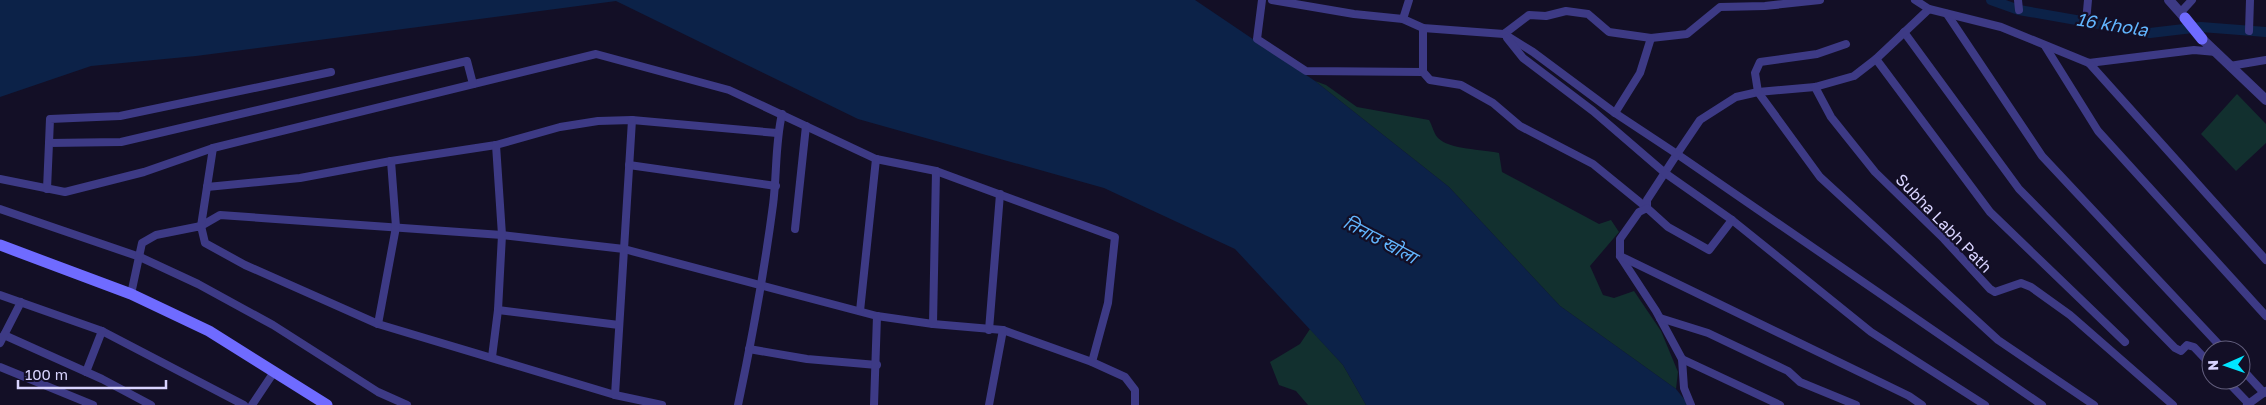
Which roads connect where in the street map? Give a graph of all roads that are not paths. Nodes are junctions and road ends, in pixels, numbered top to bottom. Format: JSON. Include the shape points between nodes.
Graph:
{"nodes":[{"id":1,"x":1262,"y":0,"type":"edge"},
{"id":2,"x":1272,"y":0,"type":"edge"},
{"id":3,"x":1409,"y":0,"type":"edge"},
{"id":4,"x":1820,"y":0,"type":"edge"},
{"id":5,"x":1915,"y":0,"type":"edge"},
{"id":6,"x":2018,"y":0,"type":"edge"},
{"id":7,"x":2088,"y":0,"type":"edge"},
{"id":8,"x":2169,"y":0,"type":"edge"},
{"id":9,"x":2192,"y":0,"type":"edge"},
{"id":10,"x":2250,"y":0,"type":"edge"},
{"id":11,"x":1928,"y":9,"type":"junction"},
{"id":12,"x":2018,"y":10,"type":"dead end"},
{"id":13,"x":1947,"y":14,"type":"junction"},
{"id":14,"x":2183,"y":15,"type":"junction"},
{"id":15,"x":1403,"y":19,"type":"junction"},
{"id":16,"x":2086,"y":22,"type":"dead end"},
{"id":17,"x":1424,"y":28,"type":"junction"},
{"id":18,"x":2249,"y":31,"type":"dead end"},
{"id":19,"x":1904,"y":32,"type":"junction"},
{"id":20,"x":1504,"y":34,"type":"junction"},
{"id":21,"x":1650,"y":38,"type":"junction"},
{"id":22,"x":2202,"y":39,"type":"joint"},
{"id":23,"x":1846,"y":44,"type":"dead end"},
{"id":24,"x":2044,"y":46,"type":"junction"},
{"id":25,"x":2216,"y":52,"type":"junction"},
{"id":26,"x":1876,"y":60,"type":"junction"},
{"id":27,"x":2266,"y":60,"type":"edge"},
{"id":28,"x":2089,"y":63,"type":"junction"},
{"id":29,"x":2230,"y":66,"type":"junction"},
{"id":30,"x":331,"y":72,"type":"dead end"},
{"id":31,"x":1423,"y":72,"type":"junction"},
{"id":32,"x":473,"y":84,"type":"junction"},
{"id":33,"x":1815,"y":87,"type":"junction"},
{"id":34,"x":1758,"y":92,"type":"junction"},
{"id":35,"x":2266,"y":100,"type":"edge"},
{"id":36,"x":1615,"y":113,"type":"junction"},
{"id":37,"x":782,"y":114,"type":"junction"},
{"id":38,"x":632,"y":120,"type":"junction"},
{"id":39,"x":806,"y":126,"type":"junction"},
{"id":40,"x":777,"y":133,"type":"junction"},
{"id":41,"x":50,"y":143,"type":"junction"},
{"id":42,"x":496,"y":146,"type":"junction"},
{"id":43,"x":213,"y":148,"type":"junction"},
{"id":44,"x":1677,"y":154,"type":"junction"},
{"id":45,"x":876,"y":159,"type":"junction"},
{"id":46,"x":391,"y":161,"type":"junction"},
{"id":47,"x":629,"y":165,"type":"junction"},
{"id":48,"x":936,"y":171,"type":"junction"},
{"id":49,"x":1665,"y":173,"type":"junction"},
{"id":50,"x":0,"y":179,"type":"edge"},
{"id":51,"x":207,"y":186,"type":"junction"},
{"id":52,"x":776,"y":186,"type":"junction"},
{"id":53,"x":47,"y":189,"type":"junction"},
{"id":54,"x":1000,"y":194,"type":"junction"},
{"id":55,"x":1646,"y":208,"type":"junction"},
{"id":56,"x":0,"y":209,"type":"edge"},
{"id":57,"x":1732,"y":220,"type":"junction"},
{"id":58,"x":201,"y":226,"type":"junction"},
{"id":59,"x":396,"y":227,"type":"junction"},
{"id":60,"x":795,"y":229,"type":"dead end"},
{"id":61,"x":502,"y":235,"type":"junction"},
{"id":62,"x":0,"y":245,"type":"edge"},
{"id":63,"x":624,"y":249,"type":"junction"},
{"id":64,"x":1620,"y":256,"type":"junction"},
{"id":65,"x":140,"y":257,"type":"junction"},
{"id":66,"x":2266,"y":260,"type":"edge"},
{"id":67,"x":763,"y":285,"type":"junction"},
{"id":68,"x":131,"y":294,"type":"junction"},
{"id":69,"x":0,"y":295,"type":"edge"},
{"id":70,"x":21,"y":302,"type":"junction"},
{"id":71,"x":498,"y":310,"type":"junction"},
{"id":72,"x":860,"y":311,"type":"junction"},
{"id":73,"x":877,"y":316,"type":"junction"},
{"id":74,"x":2266,"y":316,"type":"edge"},
{"id":75,"x":1660,"y":318,"type":"junction"},
{"id":76,"x":378,"y":324,"type":"junction"},
{"id":77,"x":933,"y":324,"type":"junction"},
{"id":78,"x":619,"y":325,"type":"junction"},
{"id":79,"x":990,"y":330,"type":"junction"},
{"id":80,"x":1002,"y":330,"type":"junction"},
{"id":81,"x":102,"y":331,"type":"junction"},
{"id":82,"x":4,"y":335,"type":"junction"},
{"id":83,"x":2215,"y":340,"type":"edge"},
{"id":84,"x":2125,"y":342,"type":"dead end"},
{"id":85,"x":0,"y":343,"type":"edge"},
{"id":86,"x":750,"y":349,"type":"junction"},
{"id":87,"x":2201,"y":354,"type":"edge"},
{"id":88,"x":492,"y":357,"type":"junction"},
{"id":89,"x":1682,"y":359,"type":"junction"},
{"id":90,"x":1092,"y":362,"type":"junction"},
{"id":91,"x":877,"y":365,"type":"junction"},
{"id":92,"x":0,"y":368,"type":"edge"},
{"id":93,"x":86,"y":372,"type":"junction"},
{"id":94,"x":274,"y":372,"type":"junction"},
{"id":95,"x":2251,"y":378,"type":"edge"},
{"id":96,"x":2235,"y":390,"type":"edge"},
{"id":97,"x":2265,"y":392,"type":"edge"},
{"id":98,"x":615,"y":395,"type":"junction"},
{"id":99,"x":313,"y":402,"type":"edge"},
{"id":100,"x":2248,"y":404,"type":"edge"},
{"id":101,"x":93,"y":405,"type":"edge"},
{"id":102,"x":151,"y":405,"type":"edge"},
{"id":103,"x":244,"y":405,"type":"edge"},
{"id":104,"x":252,"y":405,"type":"edge"},
{"id":105,"x":327,"y":405,"type":"edge"},
{"id":106,"x":407,"y":405,"type":"edge"},
{"id":107,"x":662,"y":405,"type":"edge"},
{"id":108,"x":738,"y":405,"type":"edge"},
{"id":109,"x":874,"y":405,"type":"edge"},
{"id":110,"x":988,"y":405,"type":"edge"},
{"id":111,"x":1135,"y":405,"type":"edge"},
{"id":112,"x":1691,"y":405,"type":"edge"},
{"id":113,"x":1780,"y":405,"type":"edge"},
{"id":114,"x":1856,"y":405,"type":"edge"},
{"id":115,"x":1922,"y":405,"type":"edge"},
{"id":116,"x":1985,"y":405,"type":"edge"},
{"id":117,"x":2042,"y":405,"type":"edge"},
{"id":118,"x":2094,"y":405,"type":"edge"},
{"id":119,"x":2173,"y":405,"type":"edge"}],
"edges":[{"from":1,"to":31,"type":"street","via":[[1257,39],[1306,71]]},
{"from":2,"to":15,"type":"street"},
{"from":3,"to":15,"type":"street"},
{"from":4,"to":21,"type":"street","via":[[1720,7],[1687,34]]},
{"from":5,"to":11,"type":"street"},
{"from":6,"to":12,"type":"street"},
{"from":7,"to":16,"type":"street"},
{"from":8,"to":14,"type":"street"},
{"from":9,"to":14,"type":"street"},
{"from":10,"to":18,"type":"street"},
{"from":11,"to":13,"type":"street"},
{"from":11,"to":19,"type":"street"},
{"from":13,"to":24,"type":"street","via":[[2000,27]]},
{"from":13,"to":83,"type":"street","via":[[2042,156]]},
{"from":14,"to":22,"type":"main road"},
{"from":15,"to":17,"type":"street"},
{"from":17,"to":20,"type":"street"},
{"from":17,"to":31,"type":"street"},
{"from":19,"to":26,"type":"street"},
{"from":19,"to":87,"type":"street","via":[[2018,188],[2175,348],[2181,350],[2187,344]]},
{"from":20,"to":21,"type":"street","via":[[1529,15],[1546,16],[1566,11],[1588,14],[1609,32]]},
{"from":20,"to":36,"type":"street"},
{"from":20,"to":49,"type":"street","via":[[1523,58],[1593,111]]},
{"from":21,"to":36,"type":"street","via":[[1640,73]]},
{"from":22,"to":25,"type":"street"},
{"from":23,"to":34,"type":"street","via":[[1818,54],[1760,62],[1755,73]]},
{"from":24,"to":28,"type":"street"},
{"from":24,"to":74,"type":"street","via":[[2098,132]]},
{"from":25,"to":28,"type":"street","via":[[2194,50]]},
{"from":25,"to":29,"type":"street"},
{"from":26,"to":33,"type":"street","via":[[1854,76]]},
{"from":26,"to":84,"type":"street","via":[[1990,212]]},
{"from":27,"to":29,"type":"street"},
{"from":28,"to":66,"type":"street"},
{"from":29,"to":35,"type":"street"},
{"from":30,"to":41,"type":"street","via":[[120,116],[50,119]]},
{"from":31,"to":55,"type":"street","via":[[1430,80],[1461,85],[1493,102],[1520,126],[1593,164]]},
{"from":32,"to":37,"type":"street","via":[[596,54],[729,90]]},
{"from":32,"to":41,"type":"street","via":[[467,61],[122,142]]},
{"from":32,"to":43,"type":"street"},
{"from":33,"to":34,"type":"street"},
{"from":33,"to":119,"type":"street","name":"Subha Labh Path","via":[[1831,117],[1875,172],[1944,239],[1990,290],[1995,292],[2020,283],[2031,287],[2070,315]]},
{"from":34,"to":44,"type":"street","via":[[1736,97],[1700,120]]},
{"from":34,"to":118,"type":"street","via":[[1820,177],[1998,340]]},
{"from":36,"to":44,"type":"street"},
{"from":37,"to":39,"type":"street"},
{"from":37,"to":40,"type":"street"},
{"from":38,"to":40,"type":"street"},
{"from":38,"to":42,"type":"street","via":[[598,121],[560,128]]},
{"from":38,"to":47,"type":"street"},
{"from":39,"to":45,"type":"street"},
{"from":39,"to":60,"type":"street"},
{"from":40,"to":52,"type":"street"},
{"from":41,"to":53,"type":"street"},
{"from":42,"to":46,"type":"street"},
{"from":42,"to":61,"type":"street"},
{"from":43,"to":51,"type":"street"},
{"from":43,"to":53,"type":"street","via":[[144,172],[65,192]]},
{"from":44,"to":49,"type":"street"},
{"from":44,"to":117,"type":"street"},
{"from":45,"to":48,"type":"street"},
{"from":45,"to":72,"type":"street"},
{"from":46,"to":51,"type":"street","via":[[300,178]]},
{"from":46,"to":59,"type":"street"},
{"from":47,"to":52,"type":"street"},
{"from":47,"to":63,"type":"street"},
{"from":48,"to":54,"type":"street"},
{"from":48,"to":77,"type":"street"},
{"from":49,"to":55,"type":"street","via":[[1647,200]]},
{"from":49,"to":57,"type":"street"},
{"from":50,"to":53,"type":"street"},
{"from":51,"to":58,"type":"street"},
{"from":52,"to":67,"type":"street"},
{"from":54,"to":79,"type":"street"},
{"from":54,"to":90,"type":"street","via":[[1115,237],[1108,303]]},
{"from":55,"to":57,"type":"street","via":[[1668,227],[1709,250]]},
{"from":55,"to":64,"type":"street","via":[[1639,212],[1620,238]]},
{"from":56,"to":65,"type":"street"},
{"from":57,"to":116,"type":"street","via":[[1871,332]]},
{"from":58,"to":59,"type":"street","via":[[220,215]]},
{"from":58,"to":65,"type":"street","via":[[156,235],[142,243]]},
{"from":58,"to":76,"type":"street","via":[[204,243],[245,265]]},
{"from":59,"to":61,"type":"street"},
{"from":59,"to":76,"type":"street"},
{"from":61,"to":63,"type":"street"},
{"from":61,"to":71,"type":"street"},
{"from":62,"to":68,"type":"main road"},
{"from":63,"to":67,"type":"street"},
{"from":63,"to":78,"type":"street"},
{"from":64,"to":75,"type":"street"},
{"from":64,"to":115,"type":"street"},
{"from":65,"to":68,"type":"street"},
{"from":65,"to":106,"type":"street","via":[[273,325],[378,392]]},
{"from":67,"to":72,"type":"street"},
{"from":67,"to":86,"type":"street"},
{"from":68,"to":94,"type":"main road","via":[[209,331]]},
{"from":69,"to":70,"type":"street"},
{"from":70,"to":81,"type":"street"},
{"from":70,"to":82,"type":"street"},
{"from":71,"to":78,"type":"street"},
{"from":71,"to":88,"type":"street"},
{"from":72,"to":73,"type":"street"},
{"from":73,"to":77,"type":"street"},
{"from":73,"to":91,"type":"street"},
{"from":75,"to":89,"type":"street"},
{"from":75,"to":114,"type":"street","via":[[1708,333],[1788,371],[1800,382]]},
{"from":76,"to":88,"type":"street"},
{"from":77,"to":79,"type":"street"},
{"from":78,"to":98,"type":"street"},
{"from":79,"to":80,"type":"street"},
{"from":80,"to":90,"type":"street"},
{"from":80,"to":110,"type":"street"},
{"from":81,"to":93,"type":"street"},
{"from":81,"to":103,"type":"street"},
{"from":82,"to":85,"type":"street"},
{"from":82,"to":93,"type":"street"},
{"from":86,"to":91,"type":"street","via":[[807,359]]},
{"from":86,"to":108,"type":"street"},
{"from":88,"to":98,"type":"street"},
{"from":89,"to":112,"type":"street","via":[[1684,388]]},
{"from":89,"to":113,"type":"street"},
{"from":90,"to":111,"type":"street","via":[[1125,377],[1135,390]]},
{"from":91,"to":109,"type":"street"},
{"from":92,"to":101,"type":"street"},
{"from":93,"to":102,"type":"street"},
{"from":94,"to":99,"type":"main road"},
{"from":94,"to":104,"type":"street"},
{"from":95,"to":97,"type":"street"},
{"from":96,"to":100,"type":"street"},
{"from":97,"to":100,"type":"street"},
{"from":98,"to":107,"type":"street"},
{"from":99,"to":105,"type":"main road"}]}
